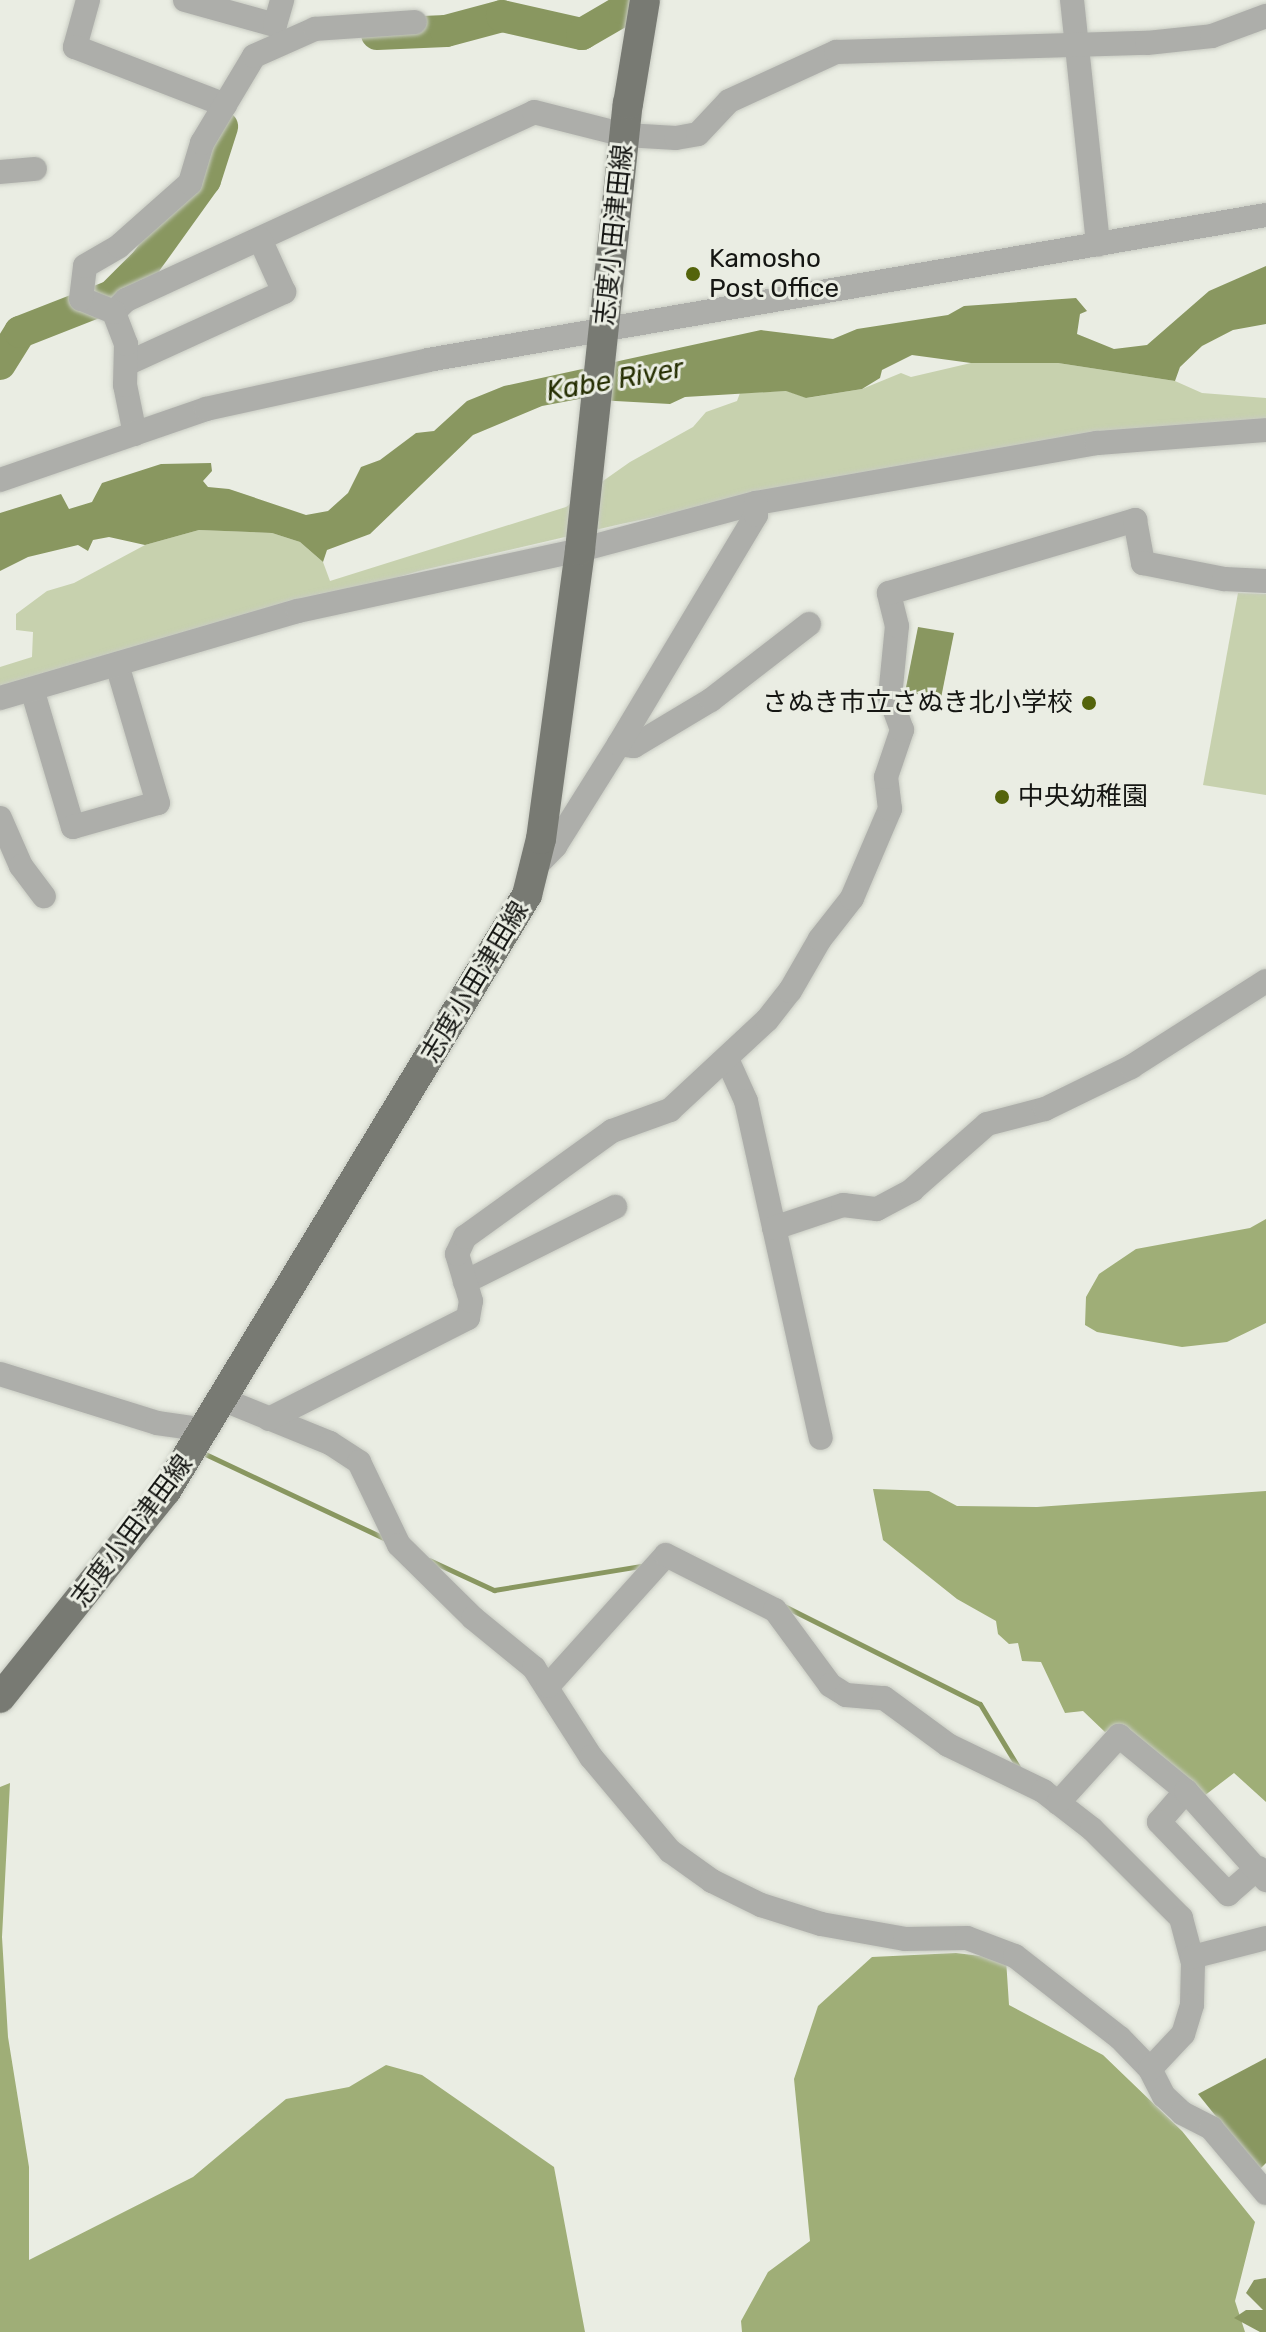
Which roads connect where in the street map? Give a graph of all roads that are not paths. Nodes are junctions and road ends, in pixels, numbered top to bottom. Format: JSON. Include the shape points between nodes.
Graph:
{"nodes":[{"id":1,"x":88,"y":0,"type":"edge"},
{"id":2,"x":185,"y":0,"type":"edge"},
{"id":3,"x":282,"y":0,"type":"edge"},
{"id":4,"x":645,"y":0,"type":"edge"},
{"id":5,"x":1072,"y":0,"type":"edge"},
{"id":6,"x":1266,"y":16,"type":"edge"},
{"id":7,"x":415,"y":22,"type":"dead end"},
{"id":8,"x":278,"y":32,"type":"junction"},
{"id":9,"x":1076,"y":48,"type":"junction"},
{"id":10,"x":225,"y":105,"type":"junction"},
{"id":11,"x":625,"y":135,"type":"junction"},
{"id":12,"x":35,"y":169,"type":"dead end"},
{"id":13,"x":0,"y":172,"type":"edge"},
{"id":14,"x":1266,"y":215,"type":"edge"},
{"id":15,"x":263,"y":245,"type":"junction"},
{"id":16,"x":1098,"y":245,"type":"junction"},
{"id":17,"x":108,"y":313,"type":"junction"},
{"id":18,"x":603,"y":336,"type":"junction"},
{"id":19,"x":126,"y":364,"type":"junction"},
{"id":20,"x":1266,"y":430,"type":"edge"},
{"id":21,"x":135,"y":434,"type":"junction"},
{"id":22,"x":0,"y":480,"type":"edge"},
{"id":23,"x":756,"y":503,"type":"junction"},
{"id":24,"x":580,"y":545,"type":"junction"},
{"id":25,"x":1266,"y":581,"type":"edge"},
{"id":26,"x":809,"y":624,"type":"dead end"},
{"id":27,"x":117,"y":665,"type":"junction"},
{"id":28,"x":32,"y":689,"type":"junction"},
{"id":29,"x":0,"y":698,"type":"edge"},
{"id":30,"x":619,"y":744,"type":"junction"},
{"id":31,"x":0,"y":818,"type":"edge"},
{"id":32,"x":535,"y":867,"type":"junction"},
{"id":33,"x":44,"y":896,"type":"dead end"},
{"id":34,"x":1266,"y":981,"type":"edge"},
{"id":35,"x":727,"y":1059,"type":"junction"},
{"id":36,"x":615,"y":1207,"type":"dead end"},
{"id":37,"x":774,"y":1228,"type":"junction"},
{"id":38,"x":465,"y":1282,"type":"junction"},
{"id":39,"x":0,"y":1374,"type":"edge"},
{"id":40,"x":224,"y":1400,"type":"junction"},
{"id":41,"x":269,"y":1419,"type":"junction"},
{"id":42,"x":206,"y":1430,"type":"junction"},
{"id":43,"x":821,"y":1438,"type":"dead end"},
{"id":44,"x":548,"y":1686,"type":"junction"},
{"id":45,"x":0,"y":1698,"type":"edge"},
{"id":46,"x":1186,"y":1791,"type":"junction"},
{"id":47,"x":1058,"y":1803,"type":"junction"},
{"id":48,"x":1262,"y":1874,"type":"edge"},
{"id":49,"x":1266,"y":1938,"type":"edge"},
{"id":50,"x":1192,"y":1957,"type":"junction"},
{"id":51,"x":1150,"y":2069,"type":"junction"},
{"id":52,"x":1266,"y":2193,"type":"edge"}],
"edges":[{"from":1,"to":10,"type":"street","via":[[75,47]]},
{"from":2,"to":8,"type":"street"},
{"from":3,"to":8,"type":"street"},
{"from":4,"to":11,"type":"main road","name":"志度小田津田線"},
{"from":5,"to":9,"type":"street"},
{"from":6,"to":9,"type":"street","via":[[1212,36]]},
{"from":7,"to":8,"type":"street"},
{"from":8,"to":10,"type":"street","via":[[241,70]]},
{"from":9,"to":11,"type":"street","via":[[836,52],[729,101],[698,134]]},
{"from":9,"to":16,"type":"street"},
{"from":10,"to":17,"type":"street","via":[[202,143],[190,183],[119,246],[85,266],[81,295]]},
{"from":11,"to":15,"type":"street","via":[[534,112]]},
{"from":11,"to":18,"type":"main road","name":"志度小田津田線"},
{"from":12,"to":13,"type":"street"},
{"from":14,"to":16,"type":"street"},
{"from":15,"to":17,"type":"street","via":[[126,300]]},
{"from":15,"to":19,"type":"street","via":[[284,292]]},
{"from":16,"to":18,"type":"street"},
{"from":17,"to":19,"type":"street"},
{"from":18,"to":21,"type":"street","via":[[288,389]]},
{"from":18,"to":24,"type":"main road","name":"志度小田津田線"},
{"from":19,"to":21,"type":"street"},
{"from":20,"to":23,"type":"street","via":[[1097,443]]},
{"from":21,"to":22,"type":"street"},
{"from":23,"to":24,"type":"street"},
{"from":23,"to":30,"type":"street","via":[[756,515]]},
{"from":24,"to":27,"type":"street","via":[[313,607]]},
{"from":24,"to":32,"type":"main road","name":"志度小田津田線"},
{"from":25,"to":35,"type":"street","via":[[1224,579],[1143,563],[1135,520],[889,593],[897,626],[890,697],[902,730],[886,777],[890,809],[852,898],[790,991]]},
{"from":26,"to":30,"type":"street","via":[[711,700],[634,746]]},
{"from":27,"to":28,"type":"street"},
{"from":27,"to":28,"type":"street","via":[[158,803],[73,827]]},
{"from":28,"to":29,"type":"street"},
{"from":30,"to":32,"type":"street","via":[[555,846]]},
{"from":31,"to":33,"type":"street","via":[[21,866]]},
{"from":32,"to":40,"type":"main road","name":"志度小田津田線","via":[[516,921]]},
{"from":34,"to":37,"type":"street","via":[[1131,1067],[1045,1109],[987,1124],[912,1190],[877,1209],[843,1205]]},
{"from":35,"to":37,"type":"street","via":[[746,1101]]},
{"from":35,"to":38,"type":"street","via":[[670,1110],[612,1131],[465,1237],[457,1254]]},
{"from":36,"to":38,"type":"street"},
{"from":37,"to":43,"type":"street"},
{"from":38,"to":41,"type":"street","via":[[471,1301],[468,1318]]},
{"from":39,"to":42,"type":"street","via":[[157,1423]]},
{"from":40,"to":41,"type":"street"},
{"from":40,"to":42,"type":"main road","name":"志度小田津田線"},
{"from":41,"to":44,"type":"street","via":[[330,1443],[359,1462],[399,1545]]},
{"from":42,"to":45,"type":"main road","name":"志度小田津田線","via":[[124,1549]]},
{"from":44,"to":47,"type":"street","via":[[666,1555],[775,1610],[830,1685],[846,1695],[884,1698],[948,1745]]},
{"from":44,"to":51,"type":"street","via":[[591,1757],[645,1826],[712,1881],[761,1905],[821,1924],[905,1939],[990,1943],[1085,2010]]},
{"from":46,"to":47,"type":"street","via":[[1119,1736]]},
{"from":46,"to":48,"type":"street"},
{"from":46,"to":48,"type":"street","via":[[1159,1822],[1228,1894]]},
{"from":47,"to":50,"type":"street","via":[[1181,1918]]},
{"from":49,"to":50,"type":"street"},
{"from":50,"to":51,"type":"street","via":[[1192,2005],[1183,2034]]},
{"from":51,"to":52,"type":"street","via":[[1164,2096],[1211,2128]]}]}
